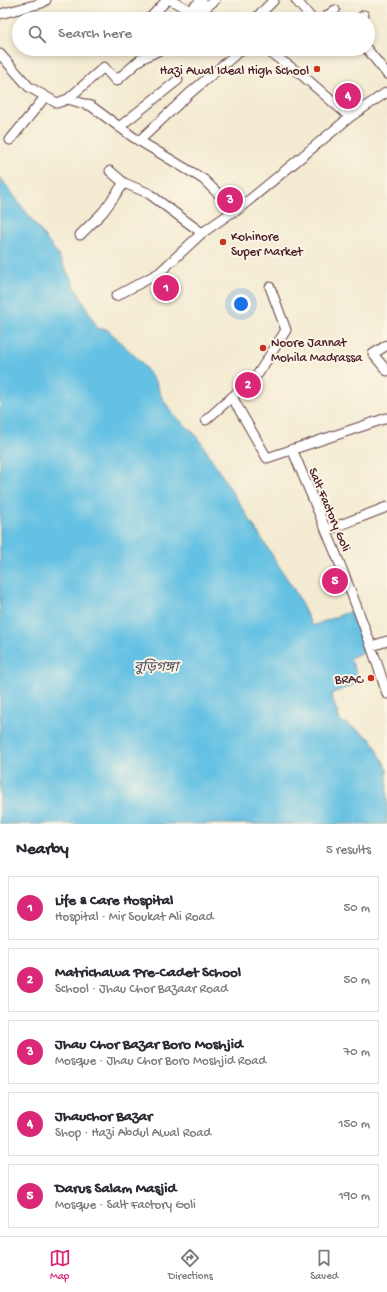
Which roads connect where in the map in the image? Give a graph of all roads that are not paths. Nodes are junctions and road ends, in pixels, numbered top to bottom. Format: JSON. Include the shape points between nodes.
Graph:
{"nodes":[{"id":1,"x":46,"y":0,"type":"edge"},
{"id":2,"x":167,"y":0,"type":"edge"},
{"id":3,"x":171,"y":0,"type":"edge"},
{"id":4,"x":202,"y":0,"type":"edge"},
{"id":5,"x":215,"y":0,"type":"edge"},
{"id":6,"x":274,"y":0,"type":"edge"},
{"id":7,"x":296,"y":0,"type":"edge"},
{"id":8,"x":335,"y":10,"type":"dead end"},
{"id":9,"x":156,"y":12,"type":"edge"},
{"id":10,"x":195,"y":12,"type":"edge"},
{"id":11,"x":203,"y":12,"type":"edge"},
{"id":12,"x":206,"y":12,"type":"edge"},
{"id":13,"x":262,"y":12,"type":"edge"},
{"id":14,"x":306,"y":12,"type":"edge"},
{"id":15,"x":332,"y":12,"type":"edge"},
{"id":16,"x":0,"y":14,"type":"edge"},
{"id":17,"x":0,"y":54,"type":"edge"},
{"id":18,"x":149,"y":56,"type":"edge"},
{"id":19,"x":234,"y":56,"type":"edge"},
{"id":20,"x":275,"y":56,"type":"edge"},
{"id":21,"x":373,"y":56,"type":"edge"},
{"id":22,"x":387,"y":74,"type":"edge"},
{"id":23,"x":178,"y":80,"type":"dead end"},
{"id":24,"x":387,"y":92,"type":"edge"},
{"id":25,"x":45,"y":97,"type":"junction"},
{"id":26,"x":68,"y":99,"type":"junction"},
{"id":27,"x":350,"y":117,"type":"junction"},
{"id":28,"x":119,"y":127,"type":"junction"},
{"id":29,"x":10,"y":140,"type":"dead end"},
{"id":30,"x":139,"y":141,"type":"junction"},
{"id":31,"x":110,"y":171,"type":"dead end"},
{"id":32,"x":124,"y":183,"type":"junction"},
{"id":33,"x":235,"y":210,"type":"junction"},
{"id":34,"x":202,"y":233,"type":"junction"},
{"id":35,"x":80,"y":235,"type":"dead end"},
{"id":36,"x":270,"y":287,"type":"dead end"},
{"id":37,"x":116,"y":296,"type":"dead end"},
{"id":38,"x":387,"y":345,"type":"edge"},
{"id":39,"x":387,"y":371,"type":"edge"},
{"id":40,"x":232,"y":397,"type":"junction"},
{"id":41,"x":387,"y":418,"type":"edge"},
{"id":42,"x":206,"y":420,"type":"dead end"},
{"id":43,"x":292,"y":449,"type":"junction"},
{"id":44,"x":387,"y":507,"type":"edge"},
{"id":45,"x":327,"y":530,"type":"junction"},
{"id":46,"x":387,"y":641,"type":"edge"},
{"id":47,"x":372,"y":646,"type":"junction"},
{"id":48,"x":387,"y":694,"type":"edge"}],
"edges":[{"from":1,"to":16,"type":"street"},
{"from":2,"to":9,"type":"street"},
{"from":3,"to":10,"type":"street"},
{"from":4,"to":11,"type":"street"},
{"from":5,"to":12,"type":"street"},
{"from":6,"to":13,"type":"street"},
{"from":7,"to":14,"type":"street"},
{"from":8,"to":15,"type":"street"},
{"from":17,"to":25,"type":"street","via":[[29,87]]},
{"from":18,"to":26,"type":"street","via":[[116,81],[104,67]]},
{"from":19,"to":30,"type":"street"},
{"from":20,"to":27,"type":"street","via":[[302,75]]},
{"from":21,"to":22,"type":"street"},
{"from":23,"to":28,"type":"street"},
{"from":24,"to":27,"type":"street"},
{"from":25,"to":26,"type":"street","via":[[57,103]]},
{"from":25,"to":29,"type":"street"},
{"from":26,"to":28,"type":"street","via":[[91,106]]},
{"from":27,"to":33,"type":"street"},
{"from":28,"to":30,"type":"street"},
{"from":30,"to":33,"type":"street","via":[[203,179]]},
{"from":31,"to":32,"type":"street"},
{"from":32,"to":34,"type":"street","via":[[148,193]]},
{"from":32,"to":35,"type":"street","via":[[103,212]]},
{"from":33,"to":34,"type":"street"},
{"from":34,"to":37,"type":"street","via":[[159,272]]},
{"from":36,"to":40,"type":"street","via":[[286,330],[258,374]]},
{"from":38,"to":39,"type":"street","via":[[373,354]]},
{"from":40,"to":42,"type":"street"},
{"from":40,"to":43,"type":"street","via":[[267,458]]},
{"from":41,"to":43,"type":"street"},
{"from":43,"to":45,"type":"street","name":"Salt Factory Goli"},
{"from":44,"to":45,"type":"street"},
{"from":45,"to":47,"type":"street","name":"Salt Factory Goli"},
{"from":46,"to":47,"type":"street"},
{"from":47,"to":48,"type":"street","name":"Salt Factory Goli"}]}
